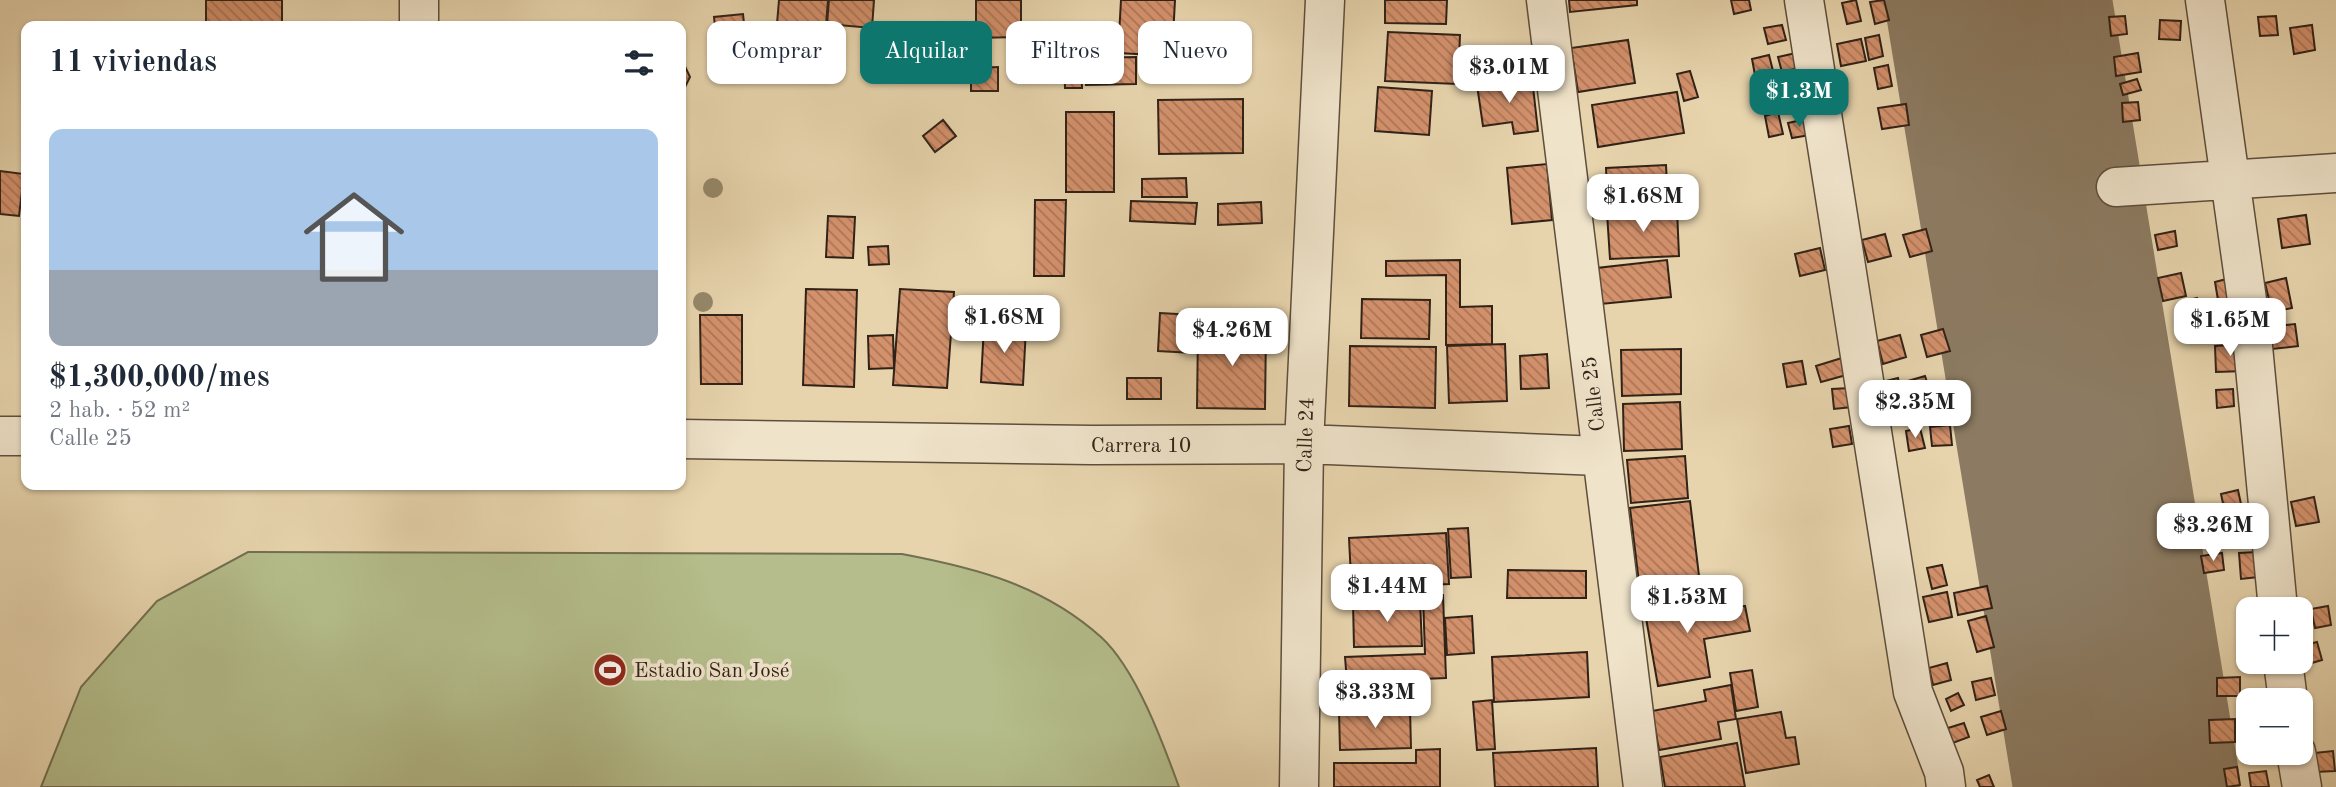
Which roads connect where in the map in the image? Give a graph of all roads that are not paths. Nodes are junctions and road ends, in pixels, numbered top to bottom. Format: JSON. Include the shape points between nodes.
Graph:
{"nodes":[{"id":1,"x":419,"y":0,"type":"edge"},
{"id":2,"x":1325,"y":0,"type":"edge"},
{"id":3,"x":1546,"y":0,"type":"edge"},
{"id":4,"x":1804,"y":0,"type":"edge"},
{"id":5,"x":2205,"y":0,"type":"edge"},
{"id":6,"x":419,"y":21,"type":"edge"},
{"id":7,"x":2336,"y":173,"type":"edge"},
{"id":8,"x":2228,"y":180,"type":"junction"},
{"id":9,"x":2116,"y":187,"type":"dead end"},
{"id":10,"x":0,"y":436,"type":"edge"},
{"id":11,"x":21,"y":436,"type":"edge"},
{"id":12,"x":686,"y":439,"type":"edge"},
{"id":13,"x":1304,"y":444,"type":"junction"},
{"id":14,"x":1600,"y":456,"type":"junction"},
{"id":15,"x":2277,"y":597,"type":"edge"},
{"id":16,"x":2298,"y":765,"type":"edge"},
{"id":17,"x":1299,"y":787,"type":"edge"},
{"id":18,"x":1643,"y":787,"type":"edge"},
{"id":19,"x":1946,"y":787,"type":"edge"},
{"id":20,"x":2302,"y":787,"type":"edge"}],
"edges":[{"from":1,"to":6,"type":"street"},
{"from":2,"to":13,"type":"street","name":"Calle 24"},
{"from":3,"to":14,"type":"street","name":"Calle 25"},
{"from":4,"to":19,"type":"street","via":[[1913,692]]},
{"from":5,"to":8,"type":"street"},
{"from":7,"to":8,"type":"street"},
{"from":8,"to":9,"type":"street"},
{"from":8,"to":15,"type":"street","via":[[2252,336]]},
{"from":10,"to":11,"type":"street"},
{"from":12,"to":13,"type":"street","name":"Carrera 10"},
{"from":13,"to":14,"type":"street","name":"Carrera 10"},
{"from":13,"to":17,"type":"street","name":"Calle 24"},
{"from":14,"to":18,"type":"street","name":"Calle 25"},
{"from":16,"to":20,"type":"street"}]}
